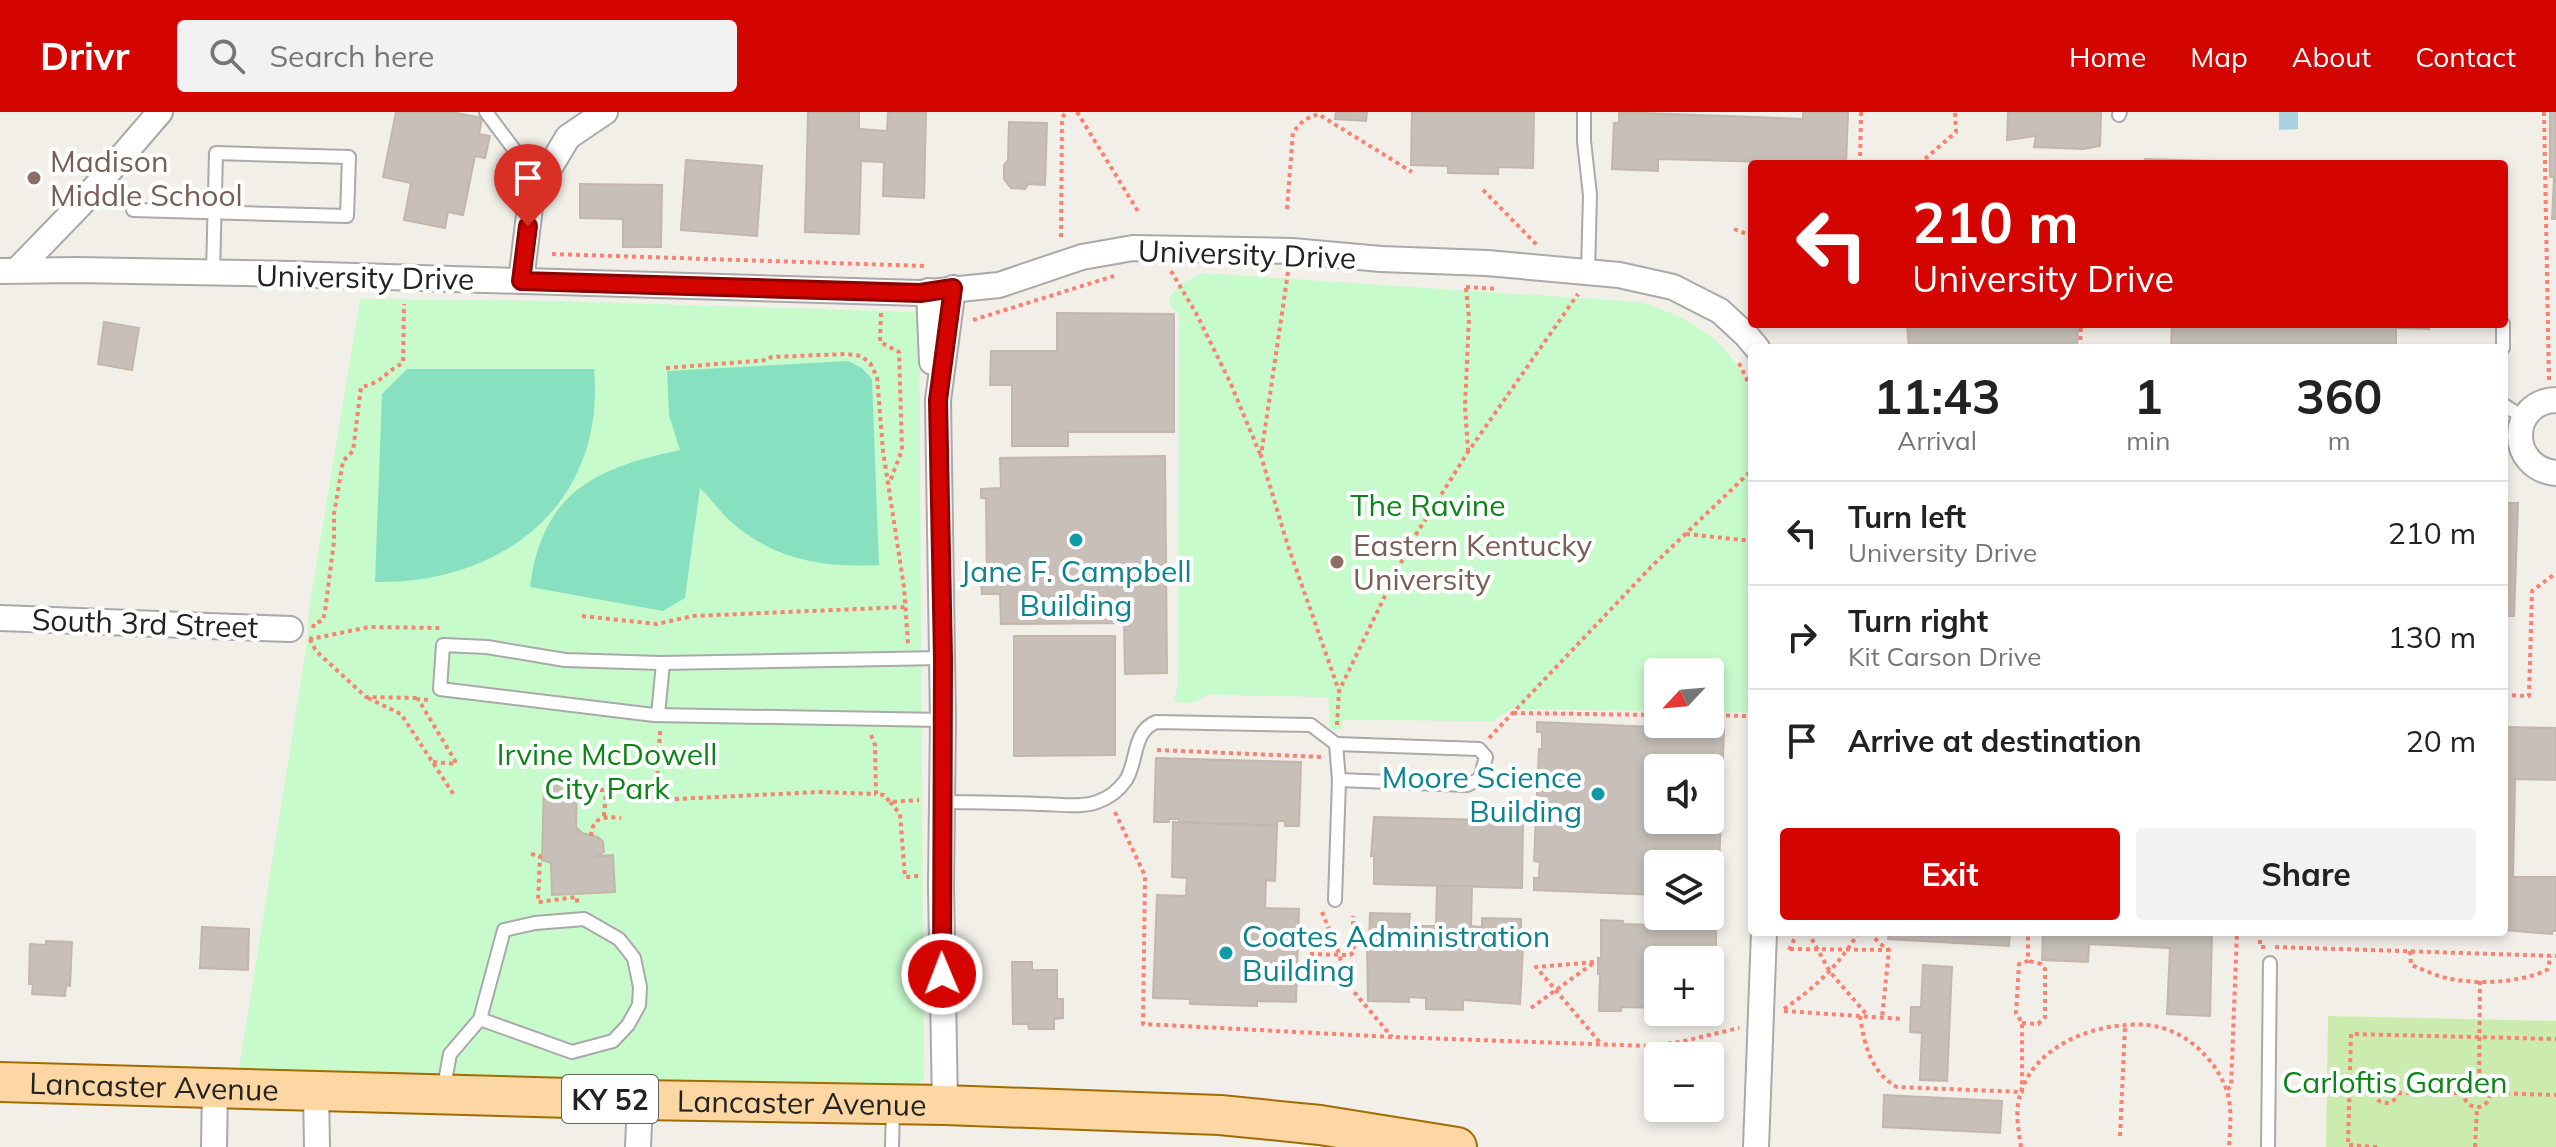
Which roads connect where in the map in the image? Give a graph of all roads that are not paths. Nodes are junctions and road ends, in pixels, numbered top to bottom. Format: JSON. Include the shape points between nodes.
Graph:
{"nodes":[{"id":1,"x":160,"y":112,"type":"edge"},
{"id":2,"x":486,"y":112,"type":"edge"},
{"id":3,"x":605,"y":112,"type":"edge"},
{"id":4,"x":1584,"y":112,"type":"edge"},
{"id":5,"x":540,"y":184,"type":"junction"},
{"id":6,"x":133,"y":210,"type":"dead end"},
{"id":7,"x":215,"y":212,"type":"junction"},
{"id":8,"x":8,"y":271,"type":"edge"},
{"id":9,"x":1588,"y":271,"type":"junction"},
{"id":10,"x":213,"y":273,"type":"junction"},
{"id":11,"x":521,"y":281,"type":"junction"},
{"id":12,"x":941,"y":290,"type":"junction"},
{"id":13,"x":1745,"y":352,"type":"edge"},
{"id":14,"x":2552,"y":400,"type":"edge"},
{"id":15,"x":2513,"y":423,"type":"edge"},
{"id":16,"x":2556,"y":473,"type":"edge"},
{"id":17,"x":0,"y":618,"type":"edge"},
{"id":18,"x":301,"y":634,"type":"road end"},
{"id":19,"x":943,"y":658,"type":"junction"},
{"id":20,"x":663,"y":663,"type":"junction"},
{"id":21,"x":943,"y":720,"type":"junction"},
{"id":22,"x":659,"y":721,"type":"junction"},
{"id":23,"x":1336,"y":744,"type":"junction"},
{"id":24,"x":1339,"y":780,"type":"junction"},
{"id":25,"x":930,"y":801,"type":"junction"},
{"id":26,"x":1335,"y":900,"type":"dead end"},
{"id":27,"x":1764,"y":936,"type":"edge"},
{"id":28,"x":2270,"y":963,"type":"dead end"},
{"id":29,"x":480,"y":1019,"type":"junction"},
{"id":30,"x":0,"y":1082,"type":"edge"},
{"id":31,"x":215,"y":1089,"type":"junction"},
{"id":32,"x":316,"y":1091,"type":"junction"},
{"id":33,"x":442,"y":1095,"type":"junction"},
{"id":34,"x":640,"y":1100,"type":"junction"},
{"id":35,"x":893,"y":1105,"type":"junction"},
{"id":36,"x":945,"y":1105,"type":"junction"},
{"id":37,"x":214,"y":1147,"type":"edge"},
{"id":38,"x":317,"y":1147,"type":"edge"},
{"id":39,"x":638,"y":1147,"type":"edge"},
{"id":40,"x":892,"y":1147,"type":"edge"},
{"id":41,"x":1457,"y":1147,"type":"edge"},
{"id":42,"x":1756,"y":1147,"type":"edge"},
{"id":43,"x":2268,"y":1147,"type":"edge"}],
"edges":[{"from":1,"to":8,"type":"street","via":[[80,205]]},
{"from":2,"to":5,"type":"lane"},
{"from":3,"to":5,"type":"street","via":[[568,137]]},
{"from":4,"to":9,"type":"lane"},
{"from":5,"to":11,"type":"street","via":[[531,199]]},
{"from":6,"to":7,"type":"lane"},
{"from":7,"to":7,"type":"lane","via":[[216,153],[349,157],[347,216]]},
{"from":7,"to":10,"type":"lane"},
{"from":8,"to":10,"type":"street","name":"University Drive"},
{"from":9,"to":12,"type":"street","name":"University Drive","via":[[1159,247],[1108,251],[999,285]]},
{"from":9,"to":13,"type":"street","name":"University Drive","via":[[1673,287],[1705,302],[1733,322]]},
{"from":10,"to":11,"type":"street","name":"University Drive"},
{"from":11,"to":12,"type":"street","name":"University Drive"},
{"from":12,"to":19,"type":"street"},
{"from":14,"to":15,"type":"street","via":[[2539,403]]},
{"from":15,"to":16,"type":"street","via":[[2526,458]]},
{"from":17,"to":18,"type":"street","name":"South 3rd Street"},
{"from":19,"to":20,"type":"lane"},
{"from":19,"to":21,"type":"street"},
{"from":20,"to":22,"type":"lane"},
{"from":20,"to":22,"type":"lane","via":[[565,660],[443,645],[440,689]]},
{"from":21,"to":22,"type":"lane"},
{"from":21,"to":25,"type":"street"},
{"from":23,"to":24,"type":"lane"},
{"from":23,"to":24,"type":"lane","via":[[1479,749],[1486,757],[1480,779],[1467,785]]},
{"from":23,"to":25,"type":"lane","via":[[1311,725],[1156,722],[1138,739],[1125,781],[1098,802]]},
{"from":24,"to":26,"type":"lane"},
{"from":25,"to":36,"type":"street"},
{"from":27,"to":42,"type":"street"},
{"from":28,"to":43,"type":"lane"},
{"from":29,"to":29,"type":"lane","via":[[504,930],[584,919],[619,939],[634,958],[639,1005],[613,1041],[572,1052]]},
{"from":29,"to":33,"type":"lane","via":[[450,1054]]},
{"from":30,"to":31,"type":"main road","name":"Lancaster Avenue","number":"KY 52"},
{"from":31,"to":32,"type":"main road","name":"Lancaster Avenue","number":"KY 52"},
{"from":31,"to":37,"type":"street"},
{"from":32,"to":33,"type":"main road","name":"Lancaster Avenue","number":"KY 52"},
{"from":32,"to":38,"type":"street"},
{"from":33,"to":34,"type":"main road","name":"Lancaster Avenue","number":"KY 52"},
{"from":34,"to":35,"type":"main road","name":"Lancaster Avenue","number":"KY 52"},
{"from":34,"to":39,"type":"street"},
{"from":35,"to":36,"type":"main road","name":"Lancaster Avenue","number":"KY 52"},
{"from":35,"to":40,"type":"lane"},
{"from":36,"to":41,"type":"main road","name":"Lancaster Avenue","number":"KY 52","via":[[1220,1115]]}]}
